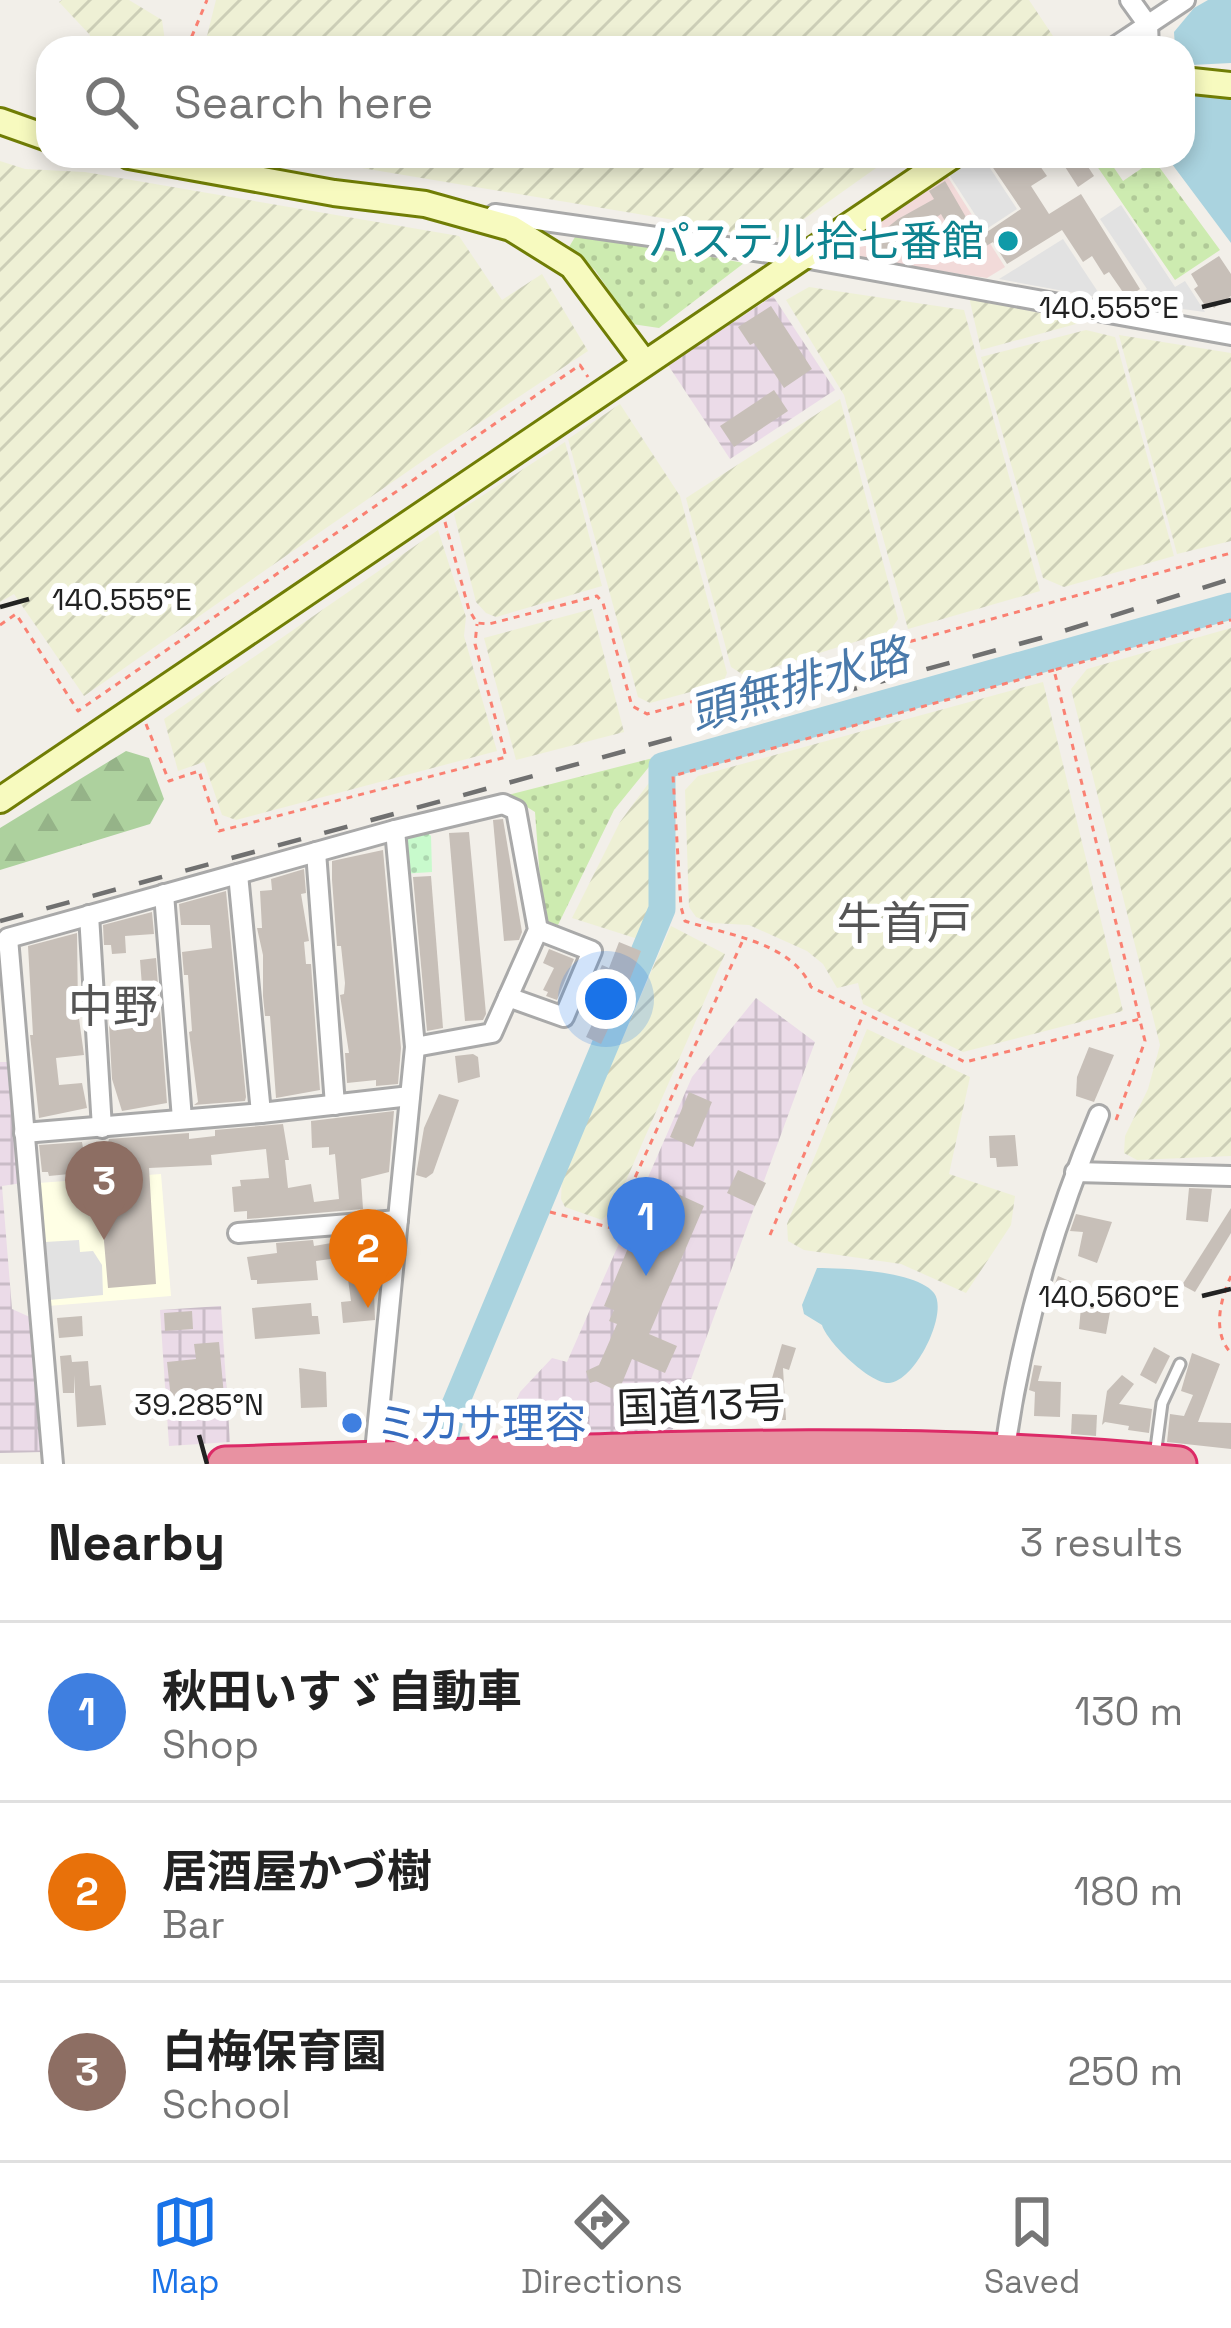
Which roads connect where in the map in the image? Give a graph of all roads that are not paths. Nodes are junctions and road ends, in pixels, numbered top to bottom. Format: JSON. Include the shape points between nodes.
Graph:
{"nodes":[{"id":1,"x":1130,"y":0,"type":"edge"},
{"id":2,"x":1185,"y":0,"type":"edge"},
{"id":3,"x":1148,"y":25,"type":"junction"},
{"id":4,"x":1131,"y":36,"type":"edge"},
{"id":5,"x":1148,"y":36,"type":"edge"},
{"id":6,"x":1195,"y":81,"type":"edge"},
{"id":7,"x":1231,"y":85,"type":"edge"},
{"id":8,"x":0,"y":121,"type":"edge"},
{"id":9,"x":36,"y":134,"type":"edge"},
{"id":10,"x":195,"y":168,"type":"edge"},
{"id":11,"x":935,"y":168,"type":"edge"},
{"id":12,"x":425,"y":204,"type":"junction"},
{"id":13,"x":804,"y":258,"type":"junction"},
{"id":14,"x":1231,"y":334,"type":"edge"},
{"id":15,"x":643,"y":361,"type":"junction"},
{"id":16,"x":0,"y":800,"type":"edge"},
{"id":17,"x":395,"y":830,"type":"junction"},
{"id":18,"x":316,"y":852,"type":"junction"},
{"id":19,"x":238,"y":874,"type":"junction"},
{"id":20,"x":164,"y":894,"type":"junction"},
{"id":21,"x":89,"y":915,"type":"junction"},
{"id":22,"x":538,"y":930,"type":"junction"},
{"id":23,"x":508,"y":997,"type":"junction"},
{"id":24,"x":415,"y":1048,"type":"junction"},
{"id":25,"x":8,"y":1053,"type":"edge"},
{"id":26,"x":410,"y":1096,"type":"junction"},
{"id":27,"x":334,"y":1105,"type":"junction"},
{"id":28,"x":261,"y":1113,"type":"junction"},
{"id":29,"x":182,"y":1119,"type":"junction"},
{"id":30,"x":1105,"y":1124,"type":"road end"},
{"id":31,"x":102,"y":1128,"type":"junction"},
{"id":32,"x":24,"y":1133,"type":"junction"},
{"id":33,"x":1076,"y":1172,"type":"junction"},
{"id":34,"x":1231,"y":1176,"type":"edge"},
{"id":35,"x":398,"y":1220,"type":"junction"},
{"id":36,"x":238,"y":1233,"type":"dead end"},
{"id":37,"x":1180,"y":1364,"type":"dead end"},
{"id":38,"x":1005,"y":1449,"type":"junction"},
{"id":39,"x":812,"y":1455,"type":"edge"},
{"id":40,"x":525,"y":1460,"type":"edge"},
{"id":41,"x":374,"y":1462,"type":"edge"},
{"id":42,"x":1167,"y":1463,"type":"edge"},
{"id":43,"x":53,"y":1464,"type":"edge"},
{"id":44,"x":225,"y":1464,"type":"edge"}],
"edges":[{"from":1,"to":3,"type":"street"},
{"from":2,"to":3,"type":"street"},
{"from":3,"to":4,"type":"street"},
{"from":3,"to":5,"type":"street"},
{"from":6,"to":7,"type":"street"},
{"from":8,"to":9,"type":"street"},
{"from":10,"to":12,"type":"street"},
{"from":11,"to":13,"type":"street"},
{"from":12,"to":13,"type":"street"},
{"from":12,"to":15,"type":"street","via":[[511,228],[572,266]]},
{"from":13,"to":14,"type":"street"},
{"from":13,"to":15,"type":"street"},
{"from":15,"to":16,"type":"street"},
{"from":17,"to":18,"type":"street"},
{"from":17,"to":22,"type":"street","via":[[503,804],[516,810]]},
{"from":17,"to":24,"type":"street"},
{"from":18,"to":19,"type":"street"},
{"from":18,"to":27,"type":"street"},
{"from":19,"to":20,"type":"street"},
{"from":19,"to":28,"type":"street"},
{"from":20,"to":21,"type":"street"},
{"from":20,"to":29,"type":"street"},
{"from":21,"to":25,"type":"street","via":[[8,938]]},
{"from":21,"to":31,"type":"street"},
{"from":22,"to":23,"type":"street"},
{"from":22,"to":23,"type":"street","via":[[592,951],[564,1017]]},
{"from":23,"to":24,"type":"street","via":[[492,1033]]},
{"from":24,"to":26,"type":"street"},
{"from":25,"to":32,"type":"street"},
{"from":26,"to":27,"type":"street"},
{"from":26,"to":35,"type":"street"},
{"from":27,"to":28,"type":"street"},
{"from":28,"to":29,"type":"street"},
{"from":29,"to":31,"type":"street"},
{"from":30,"to":33,"type":"street"},
{"from":31,"to":32,"type":"street"},
{"from":32,"to":43,"type":"street"},
{"from":33,"to":34,"type":"street"},
{"from":33,"to":38,"type":"street","via":[[1015,1380]]},
{"from":35,"to":36,"type":"street"},
{"from":35,"to":41,"type":"street"},
{"from":37,"to":42,"type":"lane","via":[[1162,1403]]},
{"from":38,"to":39,"type":"highway","name":"国道13号"},
{"from":38,"to":42,"type":"highway","name":"国道13号"},
{"from":39,"to":40,"type":"highway","name":"国道13号"},
{"from":40,"to":41,"type":"highway","name":"国道13号"},
{"from":41,"to":44,"type":"highway","name":"国道13号"}]}
